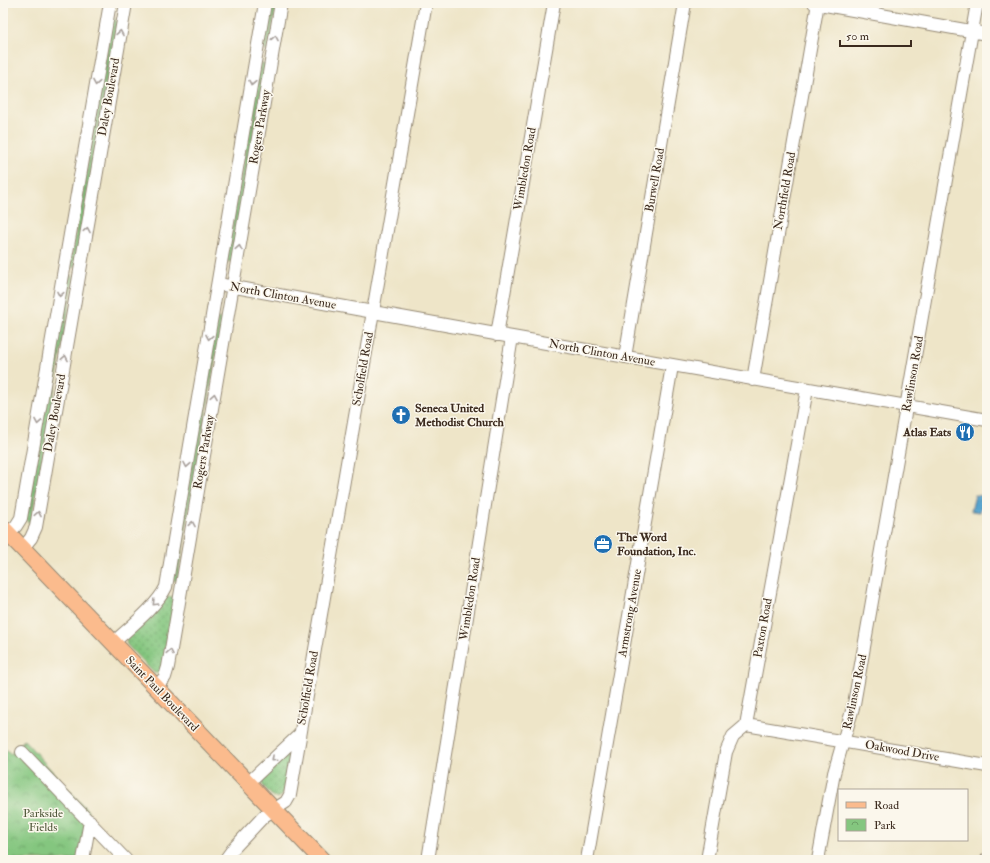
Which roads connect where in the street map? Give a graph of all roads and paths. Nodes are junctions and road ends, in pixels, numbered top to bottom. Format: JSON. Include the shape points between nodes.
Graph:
{"nodes":[{"id":1,"x":126,"y":3,"type":"edge"},
{"id":2,"x":266,"y":3,"type":"edge"},
{"id":3,"x":281,"y":3,"type":"edge"},
{"id":4,"x":426,"y":3,"type":"edge"},
{"id":5,"x":554,"y":3,"type":"edge"},
{"id":6,"x":685,"y":3,"type":"edge"},
{"id":7,"x":816,"y":3,"type":"edge"},
{"id":8,"x":977,"y":3,"type":"edge"},
{"id":9,"x":109,"y":8,"type":"edge"},
{"id":10,"x":123,"y":16,"type":"junction"},
{"id":11,"x":972,"y":31,"type":"junction"},
{"id":12,"x":987,"y":34,"type":"edge"},
{"id":13,"x":256,"y":56,"type":"junction"},
{"id":14,"x":272,"y":58,"type":"junction"},
{"id":15,"x":64,"y":270,"type":"junction"},
{"id":16,"x":79,"y":273,"type":"junction"},
{"id":17,"x":218,"y":284,"type":"junction"},
{"id":18,"x":233,"y":287,"type":"junction"},
{"id":19,"x":213,"y":312,"type":"junction"},
{"id":20,"x":373,"y":312,"type":"junction"},
{"id":21,"x":228,"y":315,"type":"junction"},
{"id":22,"x":497,"y":335,"type":"junction"},
{"id":23,"x":512,"y":337,"type":"junction"},
{"id":24,"x":625,"y":357,"type":"junction"},
{"id":25,"x":672,"y":366,"type":"junction"},
{"id":26,"x":753,"y":380,"type":"junction"},
{"id":27,"x":807,"y":389,"type":"junction"},
{"id":28,"x":907,"y":406,"type":"junction"},
{"id":29,"x":987,"y":420,"type":"edge"},
{"id":30,"x":6,"y":531,"type":"edge"},
{"id":31,"x":22,"y":549,"type":"junction"},
{"id":32,"x":166,"y":587,"type":"junction"},
{"id":33,"x":181,"y":590,"type":"junction"},
{"id":34,"x":114,"y":643,"type":"junction"},
{"id":35,"x":156,"y":687,"type":"junction"},
{"id":36,"x":746,"y":725,"type":"junction"},
{"id":37,"x":300,"y":734,"type":"junction"},
{"id":38,"x":844,"y":741,"type":"junction"},
{"id":39,"x":22,"y":752,"type":"dead end"},
{"id":40,"x":987,"y":766,"type":"edge"},
{"id":41,"x":248,"y":783,"type":"junction"},
{"id":42,"x":274,"y":810,"type":"junction"},
{"id":43,"x":90,"y":821,"type":"junction"},
{"id":44,"x":83,"y":860,"type":"edge"},
{"id":45,"x":126,"y":860,"type":"edge"},
{"id":46,"x":225,"y":860,"type":"edge"},
{"id":47,"x":322,"y":860,"type":"edge"},
{"id":48,"x":428,"y":860,"type":"edge"},
{"id":49,"x":587,"y":860,"type":"edge"},
{"id":50,"x":706,"y":860,"type":"edge"},
{"id":51,"x":818,"y":860,"type":"edge"}],
"edges":[{"from":1,"to":10,"type":"street","name":"Daley Boulevard"},
{"from":2,"to":13,"type":"street","name":"Rogers Parkway"},
{"from":14,"to":3,"type":"street","name":"Rogers Parkway","one_way":true},
{"from":4,"to":20,"type":"street","name":"Scholfield Road"},
{"from":5,"to":22,"type":"street","name":"Wimbledon Road"},
{"from":6,"to":24,"type":"street","name":"Burwell Road"},
{"from":7,"to":11,"type":"street"},
{"from":7,"to":26,"type":"street","name":"Northfield Road"},
{"from":8,"to":11,"type":"street","name":"Rawlinson Road"},
{"from":9,"to":10,"type":"street","name":"Daley Boulevard"},
{"from":9,"to":15,"type":"street","name":"Daley Boulevard","one_way":true},
{"from":16,"to":10,"type":"street","name":"Daley Boulevard","one_way":true},
{"from":11,"to":12,"type":"street"},
{"from":11,"to":28,"type":"street","name":"Rawlinson Road"},
{"from":13,"to":14,"type":"street"},
{"from":13,"to":17,"type":"street","name":"Rogers Parkway","one_way":true},
{"from":18,"to":14,"type":"street","name":"Rogers Parkway","one_way":true},
{"from":15,"to":16,"type":"street"},
{"from":15,"to":30,"type":"street","name":"Daley Boulevard","one_way":true,"via":[[20,518],[16,526]]},
{"from":31,"to":16,"type":"street","name":"Daley Boulevard","one_way":true,"via":[[36,527]]},
{"from":17,"to":18,"type":"street","name":"North Clinton Avenue"},
{"from":17,"to":19,"type":"street","name":"Rogers Parkway"},
{"from":18,"to":20,"type":"street","name":"North Clinton Avenue"},
{"from":18,"to":21,"type":"street","name":"Rogers Parkway"},
{"from":19,"to":21,"type":"street"},
{"from":19,"to":32,"type":"street","name":"Rogers Parkway","one_way":true},
{"from":20,"to":22,"type":"street","name":"North Clinton Avenue"},
{"from":20,"to":37,"type":"street","name":"Scholfield Road"},
{"from":33,"to":21,"type":"street","name":"Rogers Parkway","one_way":true},
{"from":22,"to":23,"type":"street","name":"North Clinton Avenue"},
{"from":23,"to":24,"type":"street","name":"North Clinton Avenue"},
{"from":23,"to":48,"type":"street","name":"Wimbledon Road"},
{"from":24,"to":25,"type":"street","name":"North Clinton Avenue"},
{"from":25,"to":26,"type":"street","name":"North Clinton Avenue"},
{"from":25,"to":49,"type":"street","name":"Armstrong Avenue"},
{"from":26,"to":27,"type":"street","name":"North Clinton Avenue"},
{"from":27,"to":28,"type":"street","name":"North Clinton Avenue"},
{"from":27,"to":36,"type":"street","name":"Paxton Road"},
{"from":28,"to":29,"type":"street","name":"North Clinton Avenue"},
{"from":28,"to":38,"type":"street","name":"Rawlinson Road","via":[[854,704]]},
{"from":30,"to":31,"type":"main road","name":"Saint Paul Boulevard"},
{"from":31,"to":34,"type":"main road","name":"Saint Paul Boulevard"},
{"from":32,"to":33,"type":"street"},
{"from":32,"to":34,"type":"street","name":"Rogers Parkway","one_way":true,"via":[[155,603]]},
{"from":35,"to":33,"type":"street","name":"Rogers Parkway","one_way":true,"via":[[168,667]]},
{"from":34,"to":35,"type":"main road","name":"Saint Paul Boulevard"},
{"from":35,"to":41,"type":"main road","name":"Saint Paul Boulevard"},
{"from":36,"to":38,"type":"street","name":"Oakwood Drive"},
{"from":36,"to":50,"type":"street","via":[[733,736],[726,752]]},
{"from":37,"to":41,"type":"street","name":"Scholfield Road","one_way":true},
{"from":37,"to":42,"type":"street","name":"Scholfield Road","via":[[290,795],[286,802]]},
{"from":38,"to":40,"type":"street","name":"Oakwood Drive"},
{"from":38,"to":51,"type":"street","name":"Rawlinson Road","via":[[834,773]]},
{"from":39,"to":43,"type":"street"},
{"from":41,"to":42,"type":"main road","name":"Saint Paul Boulevard"},
{"from":42,"to":46,"type":"street","name":"Scholfield Road","via":[[262,818]]},
{"from":42,"to":47,"type":"main road","name":"Saint Paul Boulevard"},
{"from":43,"to":44,"type":"street"},
{"from":43,"to":45,"type":"street"}]}
